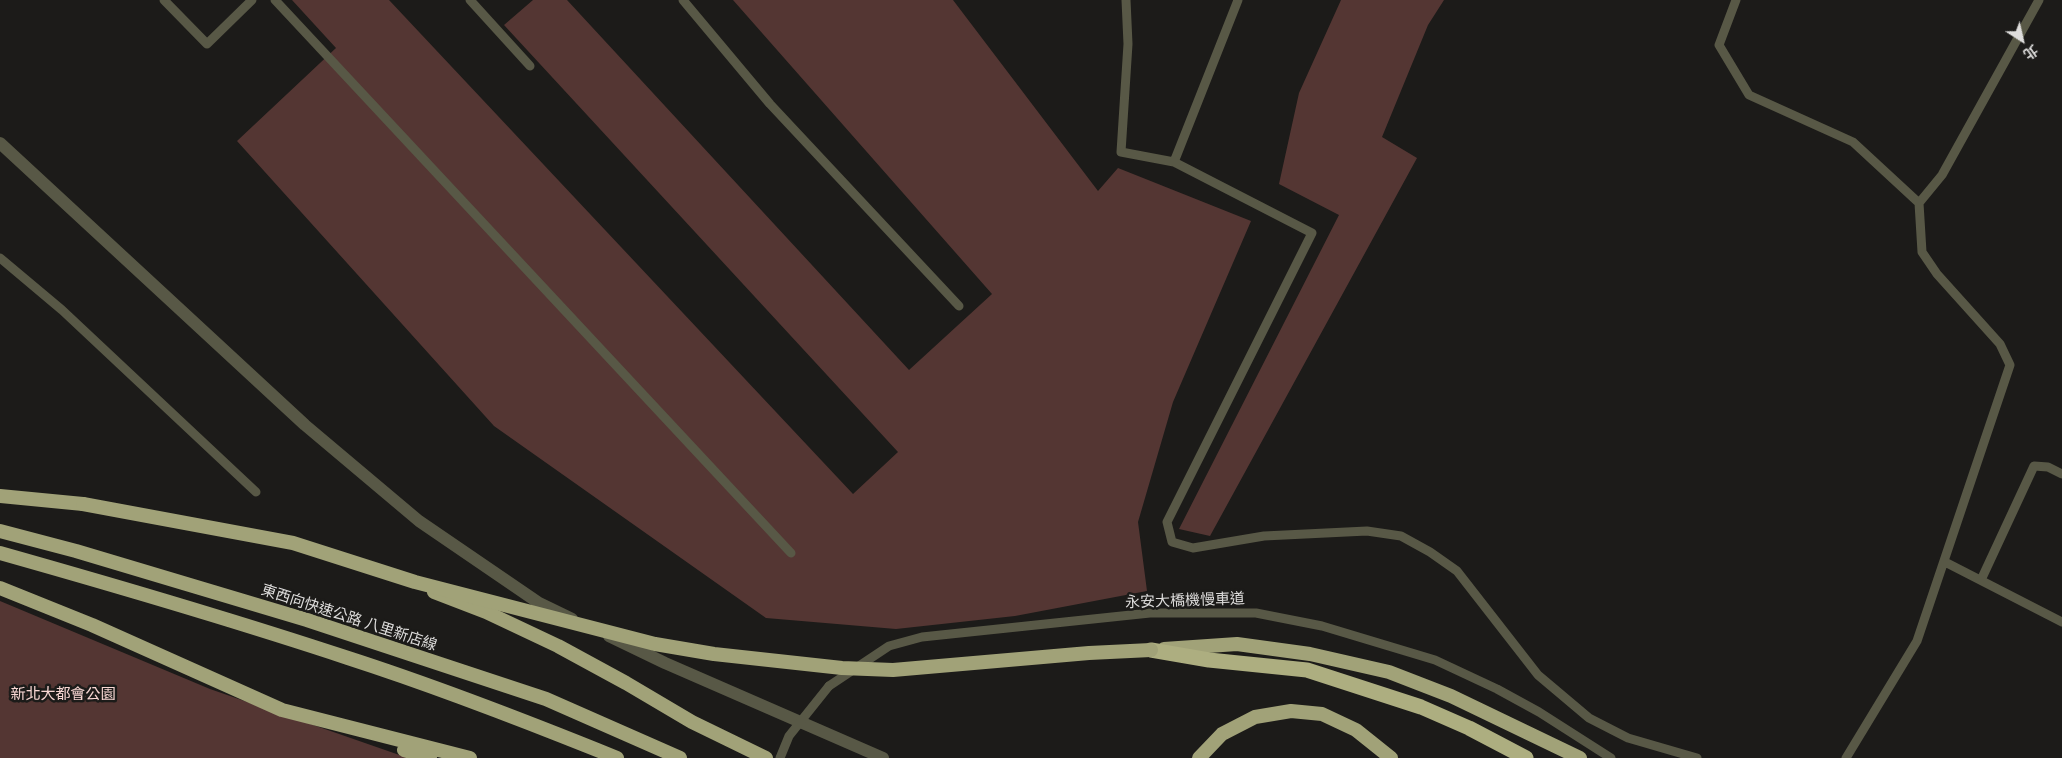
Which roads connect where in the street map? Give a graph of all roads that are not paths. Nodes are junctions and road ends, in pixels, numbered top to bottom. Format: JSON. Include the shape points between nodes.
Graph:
{"nodes":[{"id":1,"x":164,"y":0,"type":"edge"},
{"id":2,"x":252,"y":0,"type":"edge"},
{"id":3,"x":275,"y":0,"type":"edge"},
{"id":4,"x":470,"y":0,"type":"edge"},
{"id":5,"x":683,"y":0,"type":"edge"},
{"id":6,"x":1126,"y":0,"type":"edge"},
{"id":7,"x":1238,"y":0,"type":"edge"},
{"id":8,"x":1736,"y":0,"type":"edge"},
{"id":9,"x":2039,"y":0,"type":"edge"},
{"id":10,"x":530,"y":66,"type":"dead end"},
{"id":11,"x":0,"y":143,"type":"edge"},
{"id":12,"x":1174,"y":162,"type":"junction"},
{"id":13,"x":1919,"y":203,"type":"junction"},
{"id":14,"x":0,"y":258,"type":"edge"},
{"id":15,"x":959,"y":306,"type":"dead end"},
{"id":16,"x":2062,"y":474,"type":"edge"},
{"id":17,"x":256,"y":492,"type":"dead end"},
{"id":18,"x":0,"y":496,"type":"edge"},
{"id":19,"x":0,"y":531,"type":"edge"},
{"id":20,"x":0,"y":553,"type":"edge"},
{"id":21,"x":791,"y":553,"type":"dead end"},
{"id":22,"x":1944,"y":562,"type":"junction"},
{"id":23,"x":1981,"y":580,"type":"junction"},
{"id":24,"x":415,"y":582,"type":"junction"},
{"id":25,"x":0,"y":588,"type":"edge"},
{"id":26,"x":2062,"y":622,"type":"edge"},
{"id":27,"x":1151,"y":650,"type":"junction"},
{"id":28,"x":282,"y":710,"type":"junction"},
{"id":29,"x":430,"y":758,"type":"edge"},
{"id":30,"x":470,"y":758,"type":"edge"},
{"id":31,"x":617,"y":758,"type":"edge"},
{"id":32,"x":680,"y":758,"type":"edge"},
{"id":33,"x":766,"y":758,"type":"edge"},
{"id":34,"x":780,"y":758,"type":"edge"},
{"id":35,"x":882,"y":758,"type":"edge"},
{"id":36,"x":1199,"y":758,"type":"edge"},
{"id":37,"x":1391,"y":758,"type":"edge"},
{"id":38,"x":1526,"y":758,"type":"edge"},
{"id":39,"x":1580,"y":758,"type":"edge"},
{"id":40,"x":1611,"y":758,"type":"edge"},
{"id":41,"x":1697,"y":758,"type":"edge"},
{"id":42,"x":1846,"y":758,"type":"edge"}],
"edges":[{"from":1,"to":2,"type":"lane","via":[[207,44]]},
{"from":3,"to":21,"type":"lane"},
{"from":4,"to":10,"type":"lane"},
{"from":5,"to":15,"type":"lane","via":[[770,104]]},
{"from":6,"to":12,"type":"lane","via":[[1128,44],[1121,152]]},
{"from":7,"to":12,"type":"lane"},
{"from":8,"to":13,"type":"lane","via":[[1719,46],[1749,95],[1853,142]]},
{"from":9,"to":13,"type":"lane","via":[[1942,175]]},
{"from":11,"to":35,"type":"street","via":[[305,425],[419,521],[539,603],[665,663]]},
{"from":12,"to":41,"type":"lane","via":[[1312,233],[1167,522],[1172,542],[1193,548],[1264,536],[1367,531],[1401,536],[1457,571],[1538,675],[1589,718],[1628,738]]},
{"from":13,"to":22,"type":"lane","via":[[1922,252],[1937,274],[2000,344],[2010,366]]},
{"from":14,"to":17,"type":"lane","via":[[62,310]]},
{"from":16,"to":23,"type":"lane","via":[[2048,467],[2034,466]]},
{"from":18,"to":24,"type":"highway","bridge":true,"via":[[84,504],[292,544]]},
{"from":19,"to":32,"type":"highway","name":"東西向快速公路 八里新店線","via":[[307,620],[546,699]]},
{"from":20,"to":31,"type":"highway","via":[[150,595],[349,658]]},
{"from":22,"to":23,"type":"lane"},
{"from":22,"to":42,"type":"lane","via":[[1917,641]]},
{"from":23,"to":26,"type":"lane"},
{"from":24,"to":27,"type":"highway","bridge":true,"via":[[655,644],[842,668],[893,670]]},
{"from":24,"to":33,"type":"highway","bridge":true,"via":[[558,646],[692,722]]},
{"from":25,"to":28,"type":"highway","via":[[92,625]]},
{"from":27,"to":38,"type":"highway","via":[[1209,660],[1307,670],[1421,707]]},
{"from":27,"to":39,"type":"highway","via":[[1237,644],[1310,654],[1389,672],[1452,696]]},
{"from":28,"to":29,"type":"highway"},
{"from":28,"to":30,"type":"highway"},
{"from":34,"to":40,"type":"lane","name":"永安大橋機慢車道","bridge":true,"via":[[789,736],[829,686],[889,646],[922,637],[1150,613],[1256,613],[1322,626],[1435,660],[1497,688]]},
{"from":36,"to":37,"type":"highway","via":[[1222,734],[1255,717],[1292,711],[1322,714],[1356,730]]}]}
